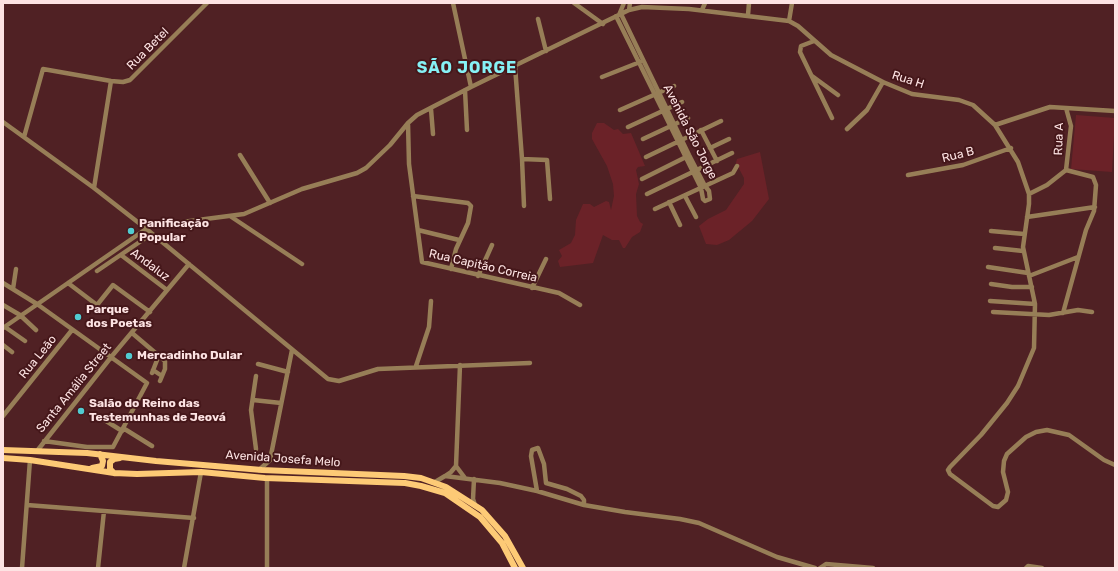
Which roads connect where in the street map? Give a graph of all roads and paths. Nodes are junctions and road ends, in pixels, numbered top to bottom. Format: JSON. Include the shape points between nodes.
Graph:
{"nodes":[{"id":1,"x":207,"y":3,"type":"edge"},
{"id":2,"x":453,"y":3,"type":"edge"},
{"id":3,"x":574,"y":3,"type":"edge"},
{"id":4,"x":625,"y":3,"type":"edge"},
{"id":5,"x":631,"y":3,"type":"edge"},
{"id":6,"x":705,"y":3,"type":"edge"},
{"id":7,"x":750,"y":3,"type":"edge"},
{"id":8,"x":792,"y":3,"type":"edge"},
{"id":9,"x":637,"y":8,"type":"junction"},
{"id":10,"x":702,"y":10,"type":"junction"},
{"id":11,"x":622,"y":13,"type":"junction"},
{"id":12,"x":748,"y":15,"type":"junction"},
{"id":13,"x":538,"y":19,"type":"dead end"},
{"id":14,"x":789,"y":21,"type":"junction"},
{"id":15,"x":603,"y":24,"type":"junction"},
{"id":16,"x":814,"y":41,"type":"junction"},
{"id":17,"x":546,"y":51,"type":"junction"},
{"id":18,"x":640,"y":59,"type":"junction"},
{"id":19,"x":515,"y":66,"type":"junction"},
{"id":20,"x":810,"y":74,"type":"junction"},
{"id":21,"x":602,"y":77,"type":"dead end"},
{"id":22,"x":111,"y":81,"type":"junction"},
{"id":23,"x":883,"y":82,"type":"junction"},
{"id":24,"x":674,"y":86,"type":"dead end"},
{"id":25,"x":471,"y":87,"type":"junction"},
{"id":26,"x":465,"y":90,"type":"junction"},
{"id":27,"x":657,"y":94,"type":"junction"},
{"id":28,"x":838,"y":95,"type":"dead end"},
{"id":29,"x":682,"y":102,"type":"dead end"},
{"id":30,"x":431,"y":108,"type":"junction"},
{"id":31,"x":1066,"y":108,"type":"junction"},
{"id":32,"x":665,"y":109,"type":"junction"},
{"id":33,"x":620,"y":110,"type":"dead end"},
{"id":34,"x":1115,"y":111,"type":"edge"},
{"id":35,"x":688,"y":118,"type":"dead end"},
{"id":36,"x":832,"y":118,"type":"dead end"},
{"id":37,"x":721,"y":121,"type":"dead end"},
{"id":38,"x":3,"y":122,"type":"edge"},
{"id":39,"x":408,"y":123,"type":"junction"},
{"id":40,"x":672,"y":125,"type":"junction"},
{"id":41,"x":994,"y":125,"type":"junction"},
{"id":42,"x":628,"y":127,"type":"dead end"},
{"id":43,"x":847,"y":129,"type":"dead end"},
{"id":44,"x":467,"y":130,"type":"dead end"},
{"id":45,"x":701,"y":130,"type":"junction"},
{"id":46,"x":433,"y":134,"type":"dead end"},
{"id":47,"x":24,"y":137,"type":"junction"},
{"id":48,"x":729,"y":139,"type":"dead end"},
{"id":49,"x":643,"y":140,"type":"dead end"},
{"id":50,"x":680,"y":141,"type":"junction"},
{"id":51,"x":710,"y":148,"type":"junction"},
{"id":52,"x":1011,"y":148,"type":"junction"},
{"id":53,"x":732,"y":153,"type":"dead end"},
{"id":54,"x":240,"y":155,"type":"dead end"},
{"id":55,"x":687,"y":156,"type":"junction"},
{"id":56,"x":646,"y":157,"type":"dead end"},
{"id":57,"x":522,"y":159,"type":"junction"},
{"id":58,"x":717,"y":161,"type":"junction"},
{"id":59,"x":737,"y":166,"type":"dead end"},
{"id":60,"x":1066,"y":170,"type":"junction"},
{"id":61,"x":695,"y":172,"type":"junction"},
{"id":62,"x":908,"y":175,"type":"dead end"},
{"id":63,"x":642,"y":178,"type":"dead end"},
{"id":64,"x":703,"y":187,"type":"junction"},
{"id":65,"x":94,"y":188,"type":"junction"},
{"id":66,"x":647,"y":194,"type":"dead end"},
{"id":67,"x":1029,"y":194,"type":"junction"},
{"id":68,"x":413,"y":196,"type":"junction"},
{"id":69,"x":685,"y":196,"type":"junction"},
{"id":70,"x":550,"y":199,"type":"dead end"},
{"id":71,"x":669,"y":202,"type":"junction"},
{"id":72,"x":270,"y":203,"type":"junction"},
{"id":73,"x":524,"y":206,"type":"dead end"},
{"id":74,"x":1094,"y":207,"type":"junction"},
{"id":75,"x":655,"y":209,"type":"dead end"},
{"id":76,"x":230,"y":216,"type":"junction"},
{"id":77,"x":1027,"y":217,"type":"junction"},
{"id":78,"x":696,"y":218,"type":"dead end"},
{"id":79,"x":680,"y":225,"type":"dead end"},
{"id":80,"x":145,"y":228,"type":"junction"},
{"id":81,"x":418,"y":230,"type":"junction"},
{"id":82,"x":992,"y":231,"type":"dead end"},
{"id":83,"x":1024,"y":234,"type":"junction"},
{"id":84,"x":144,"y":239,"type":"dead end"},
{"id":85,"x":459,"y":240,"type":"junction"},
{"id":86,"x":492,"y":245,"type":"dead end"},
{"id":87,"x":995,"y":248,"type":"dead end"},
{"id":88,"x":1023,"y":251,"type":"junction"},
{"id":89,"x":120,"y":255,"type":"junction"},
{"id":90,"x":1078,"y":257,"type":"junction"},
{"id":91,"x":546,"y":259,"type":"dead end"},
{"id":92,"x":189,"y":264,"type":"junction"},
{"id":93,"x":302,"y":264,"type":"dead end"},
{"id":94,"x":988,"y":267,"type":"dead end"},
{"id":95,"x":451,"y":269,"type":"junction"},
{"id":96,"x":16,"y":270,"type":"dead end"},
{"id":97,"x":97,"y":271,"type":"dead end"},
{"id":98,"x":1029,"y":274,"type":"junction"},
{"id":99,"x":478,"y":276,"type":"junction"},
{"id":100,"x":3,"y":283,"type":"edge"},
{"id":101,"x":68,"y":283,"type":"junction"},
{"id":102,"x":991,"y":284,"type":"dead end"},
{"id":103,"x":1032,"y":287,"type":"junction"},
{"id":104,"x":532,"y":288,"type":"junction"},
{"id":105,"x":13,"y":289,"type":"junction"},
{"id":106,"x":167,"y":290,"type":"junction"},
{"id":107,"x":431,"y":301,"type":"dead end"},
{"id":108,"x":990,"y":301,"type":"dead end"},
{"id":109,"x":37,"y":304,"type":"junction"},
{"id":110,"x":1035,"y":304,"type":"junction"},
{"id":111,"x":3,"y":305,"type":"edge"},
{"id":112,"x":580,"y":305,"type":"dead end"},
{"id":113,"x":150,"y":312,"type":"junction"},
{"id":114,"x":993,"y":312,"type":"dead end"},
{"id":115,"x":1063,"y":312,"type":"junction"},
{"id":116,"x":1092,"y":312,"type":"dead end"},
{"id":117,"x":1035,"y":314,"type":"junction"},
{"id":118,"x":20,"y":315,"type":"junction"},
{"id":119,"x":3,"y":321,"type":"edge"},
{"id":120,"x":6,"y":326,"type":"edge"},
{"id":121,"x":36,"y":330,"type":"dead end"},
{"id":122,"x":72,"y":330,"type":"junction"},
{"id":123,"x":132,"y":333,"type":"junction"},
{"id":124,"x":25,"y":341,"type":"dead end"},
{"id":125,"x":3,"y":345,"type":"edge"},
{"id":126,"x":292,"y":350,"type":"junction"},
{"id":127,"x":12,"y":352,"type":"dead end"},
{"id":128,"x":159,"y":355,"type":"junction"},
{"id":129,"x":112,"y":356,"type":"junction"},
{"id":130,"x":530,"y":363,"type":"dead end"},
{"id":131,"x":258,"y":364,"type":"dead end"},
{"id":132,"x":460,"y":365,"type":"junction"},
{"id":133,"x":416,"y":366,"type":"junction"},
{"id":134,"x":288,"y":372,"type":"junction"},
{"id":135,"x":256,"y":376,"type":"dead end"},
{"id":136,"x":252,"y":400,"type":"junction"},
{"id":137,"x":281,"y":403,"type":"junction"},
{"id":138,"x":95,"y":414,"type":"dead end"},
{"id":139,"x":3,"y":416,"type":"edge"},
{"id":140,"x":123,"y":429,"type":"junction"},
{"id":141,"x":44,"y":441,"type":"junction"},
{"id":142,"x":152,"y":446,"type":"dead end"},
{"id":143,"x":256,"y":449,"type":"dead end"},
{"id":144,"x":3,"y":450,"type":"edge"},
{"id":145,"x":87,"y":450,"type":"junction"},
{"id":146,"x":37,"y":452,"type":"junction"},
{"id":147,"x":100,"y":454,"type":"junction"},
{"id":148,"x":3,"y":458,"type":"edge"},
{"id":149,"x":130,"y":458,"type":"junction"},
{"id":150,"x":30,"y":460,"type":"junction"},
{"id":151,"x":270,"y":460,"type":"junction"},
{"id":152,"x":1115,"y":465,"type":"edge"},
{"id":153,"x":456,"y":466,"type":"junction"},
{"id":154,"x":82,"y":468,"type":"junction"},
{"id":155,"x":259,"y":470,"type":"junction"},
{"id":156,"x":275,"y":471,"type":"junction"},
{"id":157,"x":201,"y":472,"type":"junction"},
{"id":158,"x":114,"y":473,"type":"junction"},
{"id":159,"x":445,"y":476,"type":"junction"},
{"id":160,"x":267,"y":478,"type":"junction"},
{"id":161,"x":465,"y":478,"type":"junction"},
{"id":162,"x":474,"y":480,"type":"junction"},
{"id":163,"x":434,"y":482,"type":"junction"},
{"id":164,"x":537,"y":490,"type":"junction"},
{"id":165,"x":27,"y":505,"type":"junction"},
{"id":166,"x":475,"y":505,"type":"junction"},
{"id":167,"x":584,"y":505,"type":"junction"},
{"id":168,"x":104,"y":511,"type":"junction"},
{"id":169,"x":194,"y":518,"type":"junction"},
{"id":170,"x":22,"y":568,"type":"edge"},
{"id":171,"x":98,"y":568,"type":"edge"},
{"id":172,"x":184,"y":568,"type":"edge"},
{"id":173,"x":267,"y":568,"type":"edge"},
{"id":174,"x":516,"y":568,"type":"edge"},
{"id":175,"x":523,"y":568,"type":"edge"},
{"id":176,"x":815,"y":568,"type":"edge"},
{"id":177,"x":820,"y":568,"type":"edge"},
{"id":178,"x":873,"y":568,"type":"edge"},
{"id":179,"x":1026,"y":568,"type":"edge"},
{"id":180,"x":1042,"y":568,"type":"edge"}],
"edges":[{"from":1,"to":22,"type":"street","name":"Rua Betel","via":[[134,78],[123,82]]},
{"from":2,"to":25,"type":"street"},
{"from":3,"to":15,"type":"street"},
{"from":4,"to":11,"type":"street"},
{"from":5,"to":9,"type":"street"},
{"from":5,"to":11,"type":"street"},
{"from":6,"to":10,"type":"street"},
{"from":7,"to":12,"type":"street"},
{"from":8,"to":14,"type":"street"},
{"from":9,"to":10,"type":"street","name":"Rua H"},
{"from":9,"to":11,"type":"street","name":"Rua H"},
{"from":10,"to":12,"type":"street","name":"Rua H"},
{"from":11,"to":15,"type":"street","name":"Rua H"},
{"from":11,"to":18,"type":"street","name":"Avenida São Jorge"},
{"from":12,"to":14,"type":"street","name":"Rua H"},
{"from":13,"to":17,"type":"street"},
{"from":14,"to":16,"type":"street","name":"Rua H"},
{"from":15,"to":17,"type":"street","name":"Rua H"},
{"from":16,"to":20,"type":"street","via":[[804,44],[800,50]]},
{"from":16,"to":23,"type":"street","name":"Rua H","via":[[831,55]]},
{"from":17,"to":19,"type":"street","name":"Rua H"},
{"from":18,"to":21,"type":"street"},
{"from":18,"to":27,"type":"street","name":"Avenida São Jorge"},
{"from":19,"to":25,"type":"street","name":"Rua H"},
{"from":19,"to":57,"type":"street"},
{"from":20,"to":28,"type":"street"},
{"from":20,"to":36,"type":"street"},
{"from":22,"to":47,"type":"street","name":"Rua Betel","via":[[43,68]]},
{"from":22,"to":65,"type":"street"},
{"from":23,"to":41,"type":"street","name":"Rua H","via":[[912,94],[967,102]]},
{"from":23,"to":43,"type":"street","via":[[867,110]]},
{"from":24,"to":27,"type":"street"},
{"from":25,"to":26,"type":"street","name":"Rua H"},
{"from":26,"to":30,"type":"street","name":"Rua H"},
{"from":26,"to":44,"type":"street"},
{"from":27,"to":32,"type":"street","name":"Avenida São Jorge"},
{"from":27,"to":33,"type":"street"},
{"from":29,"to":32,"type":"street"},
{"from":30,"to":39,"type":"street","name":"Rua H"},
{"from":30,"to":46,"type":"street"},
{"from":31,"to":34,"type":"street"},
{"from":31,"to":41,"type":"street","via":[[1043,109]]},
{"from":31,"to":60,"type":"street","name":"Rua A","via":[[1071,126]]},
{"from":32,"to":40,"type":"street","name":"Avenida São Jorge"},
{"from":32,"to":42,"type":"street"},
{"from":35,"to":40,"type":"street"},
{"from":37,"to":45,"type":"street"},
{"from":38,"to":47,"type":"street"},
{"from":39,"to":68,"type":"street","name":"Rua Capitão Correia"},
{"from":39,"to":72,"type":"street","name":"Rua H","via":[[366,168],[346,177],[302,189]]},
{"from":40,"to":49,"type":"street"},
{"from":40,"to":50,"type":"street","name":"Avenida São Jorge"},
{"from":41,"to":52,"type":"street","name":"Rua H"},
{"from":45,"to":50,"type":"street"},
{"from":45,"to":51,"type":"street"},
{"from":47,"to":65,"type":"street"},
{"from":48,"to":51,"type":"street"},
{"from":50,"to":55,"type":"street","name":"Avenida São Jorge"},
{"from":50,"to":56,"type":"street"},
{"from":51,"to":58,"type":"street"},
{"from":52,"to":62,"type":"street","name":"Rua B","via":[[964,165]]},
{"from":52,"to":67,"type":"street","name":"Rua H"},
{"from":53,"to":58,"type":"street"},
{"from":54,"to":72,"type":"street"},
{"from":55,"to":61,"type":"street","name":"Avenida São Jorge"},
{"from":55,"to":63,"type":"street"},
{"from":57,"to":70,"type":"street","via":[[547,160]]},
{"from":57,"to":73,"type":"street"},
{"from":58,"to":61,"type":"street"},
{"from":59,"to":64,"type":"street","via":[[733,173]]},
{"from":60,"to":67,"type":"street","via":[[1047,185]]},
{"from":60,"to":74,"type":"street","via":[[1094,178]]},
{"from":61,"to":64,"type":"street","name":"Avenida São Jorge"},
{"from":61,"to":66,"type":"street"},
{"from":64,"to":69,"type":"street"},
{"from":65,"to":80,"type":"street"},
{"from":67,"to":77,"type":"street"},
{"from":68,"to":81,"type":"street","name":"Rua Capitão Correia"},
{"from":68,"to":85,"type":"street","via":[[468,203],[471,212]]},
{"from":69,"to":71,"type":"street"},
{"from":69,"to":78,"type":"street"},
{"from":71,"to":75,"type":"street"},
{"from":71,"to":79,"type":"street"},
{"from":72,"to":76,"type":"street","name":"Rua H","via":[[244,214]]},
{"from":74,"to":77,"type":"street"},
{"from":74,"to":90,"type":"street"},
{"from":76,"to":80,"type":"street","name":"Rua H"},
{"from":76,"to":93,"type":"street"},
{"from":77,"to":83,"type":"street"},
{"from":80,"to":92,"type":"street"},
{"from":80,"to":101,"type":"street"},
{"from":81,"to":85,"type":"street"},
{"from":81,"to":95,"type":"street","name":"Rua Capitão Correia","via":[[422,262]]},
{"from":82,"to":83,"type":"street"},
{"from":83,"to":88,"type":"street"},
{"from":84,"to":89,"type":"street"},
{"from":85,"to":95,"type":"street"},
{"from":86,"to":99,"type":"street"},
{"from":87,"to":88,"type":"street"},
{"from":88,"to":98,"type":"street"},
{"from":89,"to":97,"type":"street"},
{"from":89,"to":106,"type":"street","name":"Andaluz"},
{"from":90,"to":98,"type":"street"},
{"from":90,"to":115,"type":"street"},
{"from":91,"to":104,"type":"street"},
{"from":92,"to":106,"type":"street","name":"Santa Amália Street"},
{"from":92,"to":126,"type":"street"},
{"from":94,"to":98,"type":"street"},
{"from":95,"to":99,"type":"street","name":"Rua Capitão Correia"},
{"from":96,"to":105,"type":"street"},
{"from":98,"to":103,"type":"street"},
{"from":99,"to":104,"type":"street","name":"Rua Capitão Correia"},
{"from":100,"to":105,"type":"street"},
{"from":101,"to":109,"type":"street"},
{"from":101,"to":113,"type":"street","via":[[97,305],[113,285]]},
{"from":102,"to":103,"type":"street"},
{"from":103,"to":110,"type":"street"},
{"from":104,"to":112,"type":"street","name":"Rua Capitão Correia","via":[[564,295]]},
{"from":105,"to":109,"type":"street"},
{"from":106,"to":113,"type":"street","name":"Santa Amália Street"},
{"from":107,"to":133,"type":"street","via":[[429,327]]},
{"from":108,"to":110,"type":"street"},
{"from":109,"to":118,"type":"street"},
{"from":109,"to":122,"type":"street"},
{"from":110,"to":117,"type":"street"},
{"from":111,"to":118,"type":"street"},
{"from":113,"to":123,"type":"street","name":"Santa Amália Street"},
{"from":114,"to":117,"type":"street"},
{"from":115,"to":116,"type":"street"},
{"from":115,"to":117,"type":"street"},
{"from":117,"to":152,"type":"street","via":[[1034,348],[1018,386],[981,435],[948,470],[963,484],[998,507],[1007,496],[1003,472],[1007,454],[1016,444],[1036,432],[1047,430],[1069,435]]},
{"from":118,"to":120,"type":"street"},
{"from":118,"to":121,"type":"street"},
{"from":119,"to":120,"type":"street"},
{"from":120,"to":124,"type":"street"},
{"from":122,"to":129,"type":"street"},
{"from":122,"to":139,"type":"street","name":"Rua Leão"},
{"from":123,"to":128,"type":"street"},
{"from":123,"to":129,"type":"street","name":"Santa Amália Street"},
{"from":125,"to":127,"type":"street"},
{"from":126,"to":133,"type":"street","via":[[328,378],[336,381],[378,369]]},
{"from":126,"to":134,"type":"street"},
{"from":128,"to":128,"type":"street","via":[[165,363],[161,379],[152,372]]},
{"from":129,"to":140,"type":"street","via":[[147,383]]},
{"from":129,"to":141,"type":"street","name":"Santa Amália Street"},
{"from":130,"to":132,"type":"street"},
{"from":131,"to":134,"type":"street"},
{"from":132,"to":133,"type":"street"},
{"from":132,"to":153,"type":"street"},
{"from":134,"to":137,"type":"street"},
{"from":135,"to":136,"type":"street"},
{"from":136,"to":137,"type":"street"},
{"from":136,"to":143,"type":"street","via":[[252,428]]},
{"from":137,"to":151,"type":"street"},
{"from":138,"to":140,"type":"street"},
{"from":140,"to":142,"type":"street"},
{"from":140,"to":145,"type":"street","via":[[112,448]]},
{"from":141,"to":145,"type":"street"},
{"from":141,"to":146,"type":"street","name":"Santa Amália Street"},
{"from":144,"to":146,"type":"main road","name":"Avenida Josefa Melo"},
{"from":145,"to":146,"type":"main road","name":"Avenida Josefa Melo"},
{"from":145,"to":147,"type":"main road","name":"Avenida Josefa Melo"},
{"from":147,"to":149,"type":"main road","name":"Avenida Josefa Melo"},
{"from":147,"to":154,"type":"main road","via":[[103,458],[102,466]]},
{"from":148,"to":150,"type":"main road","name":"Avenida Josefa Melo"},
{"from":149,"to":155,"type":"main road","name":"Avenida Josefa Melo"},
{"from":149,"to":158,"type":"main road","via":[[111,460],[109,467]]},
{"from":150,"to":154,"type":"main road","name":"Avenida Josefa Melo"},
{"from":150,"to":165,"type":"street"},
{"from":151,"to":155,"type":"street"},
{"from":151,"to":156,"type":"street"},
{"from":153,"to":159,"type":"street"},
{"from":153,"to":161,"type":"street"},
{"from":154,"to":158,"type":"main road","name":"Avenida Josefa Melo"},
{"from":155,"to":156,"type":"main road","name":"Avenida Josefa Melo"},
{"from":156,"to":163,"type":"main road","name":"Avenida Josefa Melo","via":[[404,476]]},
{"from":157,"to":158,"type":"main road","name":"Avenida Josefa Melo"},
{"from":157,"to":160,"type":"main road","name":"Avenida Josefa Melo"},
{"from":157,"to":169,"type":"street"},
{"from":159,"to":161,"type":"street"},
{"from":159,"to":163,"type":"street"},
{"from":160,"to":173,"type":"street"},
{"from":160,"to":174,"type":"main road","name":"Avenida Josefa Melo","via":[[405,483],[433,489],[455,499],[480,517],[502,543]]},
{"from":161,"to":162,"type":"street"},
{"from":162,"to":164,"type":"street"},
{"from":162,"to":166,"type":"street"},
{"from":163,"to":166,"type":"main road","name":"Avenida Josefa Melo","via":[[458,493]]},
{"from":164,"to":167,"type":"street"},
{"from":164,"to":167,"type":"street","via":[[531,456],[532,450],[538,448],[544,464],[546,483],[567,488],[582,496]]},
{"from":165,"to":168,"type":"street"},
{"from":165,"to":170,"type":"street"},
{"from":166,"to":175,"type":"main road","name":"Avenida Josefa Melo","via":[[505,536]]},
{"from":167,"to":176,"type":"street","via":[[698,523],[777,557]]},
{"from":168,"to":169,"type":"street"},
{"from":168,"to":171,"type":"street"},
{"from":169,"to":172,"type":"street"},
{"from":177,"to":178,"type":"street","via":[[826,564]]},
{"from":179,"to":180,"type":"street"}]}
